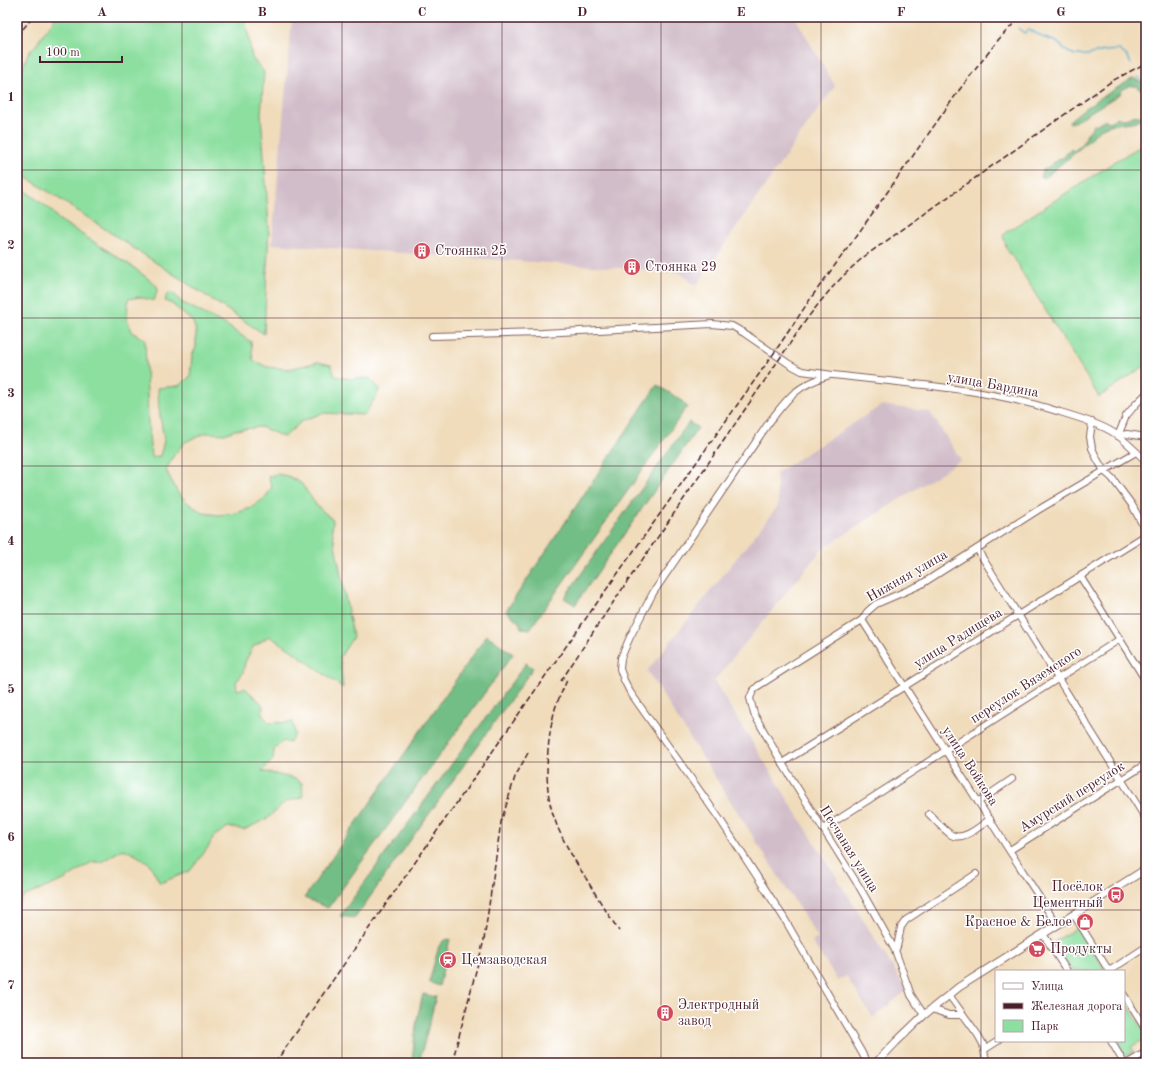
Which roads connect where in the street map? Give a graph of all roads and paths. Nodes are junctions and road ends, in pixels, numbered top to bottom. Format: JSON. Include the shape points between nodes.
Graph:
{"nodes":[{"id":1,"x":432,"y":336,"type":"dead end"},
{"id":2,"x":830,"y":375,"type":"junction"},
{"id":3,"x":1146,"y":394,"type":"edge"},
{"id":4,"x":1092,"y":422,"type":"junction"},
{"id":5,"x":1118,"y":436,"type":"junction"},
{"id":6,"x":1146,"y":436,"type":"edge"},
{"id":7,"x":1136,"y":452,"type":"junction"},
{"id":8,"x":1146,"y":461,"type":"edge"},
{"id":9,"x":1104,"y":471,"type":"junction"},
{"id":10,"x":1146,"y":531,"type":"edge"},
{"id":11,"x":1146,"y":535,"type":"edge"},
{"id":12,"x":977,"y":549,"type":"junction"},
{"id":13,"x":1080,"y":576,"type":"junction"},
{"id":14,"x":1018,"y":615,"type":"junction"},
{"id":15,"x":862,"y":620,"type":"junction"},
{"id":16,"x":1120,"y":639,"type":"junction"},
{"id":17,"x":1058,"y":679,"type":"junction"},
{"id":18,"x":1146,"y":681,"type":"edge"},
{"id":19,"x":904,"y":686,"type":"junction"},
{"id":20,"x":750,"y":698,"type":"joint"},
{"id":21,"x":946,"y":751,"type":"junction"},
{"id":22,"x":782,"y":762,"type":"junction"},
{"id":23,"x":1146,"y":764,"type":"edge"},
{"id":24,"x":1012,"y":779,"type":"dead end"},
{"id":25,"x":1121,"y":780,"type":"junction"},
{"id":26,"x":978,"y":802,"type":"junction"},
{"id":27,"x":928,"y":814,"type":"dead end"},
{"id":28,"x":990,"y":819,"type":"junction"},
{"id":29,"x":1146,"y":819,"type":"edge"},
{"id":30,"x":823,"y":829,"type":"junction"},
{"id":31,"x":1010,"y":850,"type":"junction"},
{"id":32,"x":1146,"y":870,"type":"edge"},
{"id":33,"x":976,"y":874,"type":"dead end"},
{"id":34,"x":1074,"y":915,"type":"junction"},
{"id":35,"x":1057,"y":925,"type":"junction"},
{"id":36,"x":1043,"y":934,"type":"junction"},
{"id":37,"x":1146,"y":947,"type":"edge"},
{"id":38,"x":895,"y":950,"type":"junction"},
{"id":39,"x":1066,"y":970,"type":"edge"},
{"id":40,"x":1108,"y":970,"type":"edge"},
{"id":41,"x":1111,"y":970,"type":"edge"},
{"id":42,"x":949,"y":995,"type":"junction"},
{"id":43,"x":1125,"y":997,"type":"edge"},
{"id":44,"x":932,"y":1009,"type":"junction"},
{"id":45,"x":963,"y":1015,"type":"junction"},
{"id":46,"x":924,"y":1016,"type":"junction"},
{"id":47,"x":1146,"y":1030,"type":"edge"},
{"id":48,"x":996,"y":1042,"type":"edge"},
{"id":49,"x":1112,"y":1042,"type":"edge"},
{"id":50,"x":984,"y":1050,"type":"junction"},
{"id":51,"x":1146,"y":1052,"type":"edge"},
{"id":52,"x":867,"y":1063,"type":"edge"},
{"id":53,"x":876,"y":1063,"type":"edge"},
{"id":54,"x":987,"y":1063,"type":"edge"},
{"id":55,"x":1124,"y":1063,"type":"edge"},
{"id":56,"x":1128,"y":1063,"type":"edge"}],
"edges":[{"from":1,"to":2,"type":"street","name":"улица Бардина","via":[[712,324],[732,326],[802,371]]},
{"from":2,"to":4,"type":"street","name":"улица Бардина","via":[[976,392],[1042,406]]},
{"from":2,"to":52,"type":"street","via":[[814,380],[797,390],[784,402],[768,424],[653,593],[627,644],[621,658],[620,669],[630,692],[721,821],[784,918]]},
{"from":3,"to":5,"type":"street","via":[[1126,416]]},
{"from":4,"to":5,"type":"street","name":"улица Бардина"},
{"from":4,"to":9,"type":"street","via":[[1092,448]]},
{"from":5,"to":6,"type":"street"},
{"from":5,"to":7,"type":"street","name":"улица Бардина"},
{"from":7,"to":8,"type":"street","name":"улица Бардина"},
{"from":7,"to":9,"type":"street","name":"Нижняя улица"},
{"from":9,"to":10,"type":"street","via":[[1132,505]]},
{"from":9,"to":12,"type":"street","name":"Нижняя улица"},
{"from":11,"to":13,"type":"street","name":"улица Радищева"},
{"from":12,"to":14,"type":"street"},
{"from":12,"to":15,"type":"street","name":"Нижняя улица","via":[[920,585],[876,604]]},
{"from":13,"to":14,"type":"street","name":"улица Радищева"},
{"from":13,"to":16,"type":"street"},
{"from":14,"to":17,"type":"street"},
{"from":14,"to":19,"type":"street","name":"улица Радищева"},
{"from":15,"to":19,"type":"street","name":"улица Войкова"},
{"from":15,"to":20,"type":"street","name":"Нижняя улица","via":[[758,686]]},
{"from":16,"to":17,"type":"street","name":"переулок Вяземского"},
{"from":16,"to":18,"type":"street"},
{"from":17,"to":21,"type":"street","name":"переулок Вяземского"},
{"from":17,"to":25,"type":"street"},
{"from":19,"to":21,"type":"street","name":"улица Войкова"},
{"from":19,"to":22,"type":"street","name":"улица Радищева"},
{"from":20,"to":22,"type":"street","name":"Песчаная улица","via":[[754,714]]},
{"from":21,"to":26,"type":"street","name":"улица Войкова"},
{"from":21,"to":30,"type":"street","name":"переулок Вяземского"},
{"from":22,"to":30,"type":"street","name":"Песчаная улица"},
{"from":23,"to":25,"type":"street","name":"Амурский переулок"},
{"from":24,"to":26,"type":"street"},
{"from":25,"to":29,"type":"street"},
{"from":25,"to":31,"type":"street","name":"Амурский переулок"},
{"from":26,"to":28,"type":"street","name":"улица Войкова"},
{"from":27,"to":28,"type":"street","via":[[951,835],[957,837]]},
{"from":28,"to":31,"type":"street","name":"улица Войкова"},
{"from":30,"to":38,"type":"street","name":"Песчаная улица"},
{"from":31,"to":35,"type":"street","name":"улица Войкова"},
{"from":32,"to":34,"type":"main road"},
{"from":33,"to":38,"type":"street","via":[[906,920],[901,926]]},
{"from":34,"to":35,"type":"main road"},
{"from":34,"to":40,"type":"street"},
{"from":35,"to":36,"type":"main road"},
{"from":36,"to":39,"type":"street"},
{"from":36,"to":42,"type":"main road"},
{"from":37,"to":41,"type":"street"},
{"from":38,"to":46,"type":"street","name":"Песчаная улица","via":[[911,995]]},
{"from":42,"to":44,"type":"main road"},
{"from":42,"to":45,"type":"street"},
{"from":43,"to":47,"type":"street"},
{"from":44,"to":45,"type":"street","via":[[949,1015]]},
{"from":44,"to":46,"type":"main road"},
{"from":45,"to":50,"type":"street","via":[[978,1034]]},
{"from":46,"to":53,"type":"main road"},
{"from":48,"to":50,"type":"street"},
{"from":49,"to":55,"type":"street"},
{"from":50,"to":54,"type":"street"},
{"from":51,"to":56,"type":"street"}]}
